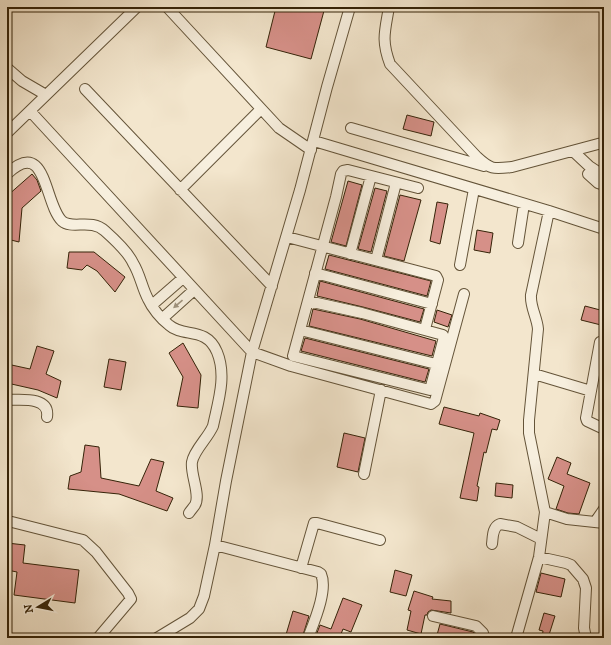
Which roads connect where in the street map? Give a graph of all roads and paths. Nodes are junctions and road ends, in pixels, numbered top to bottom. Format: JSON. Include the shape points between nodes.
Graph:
{"nodes":[{"id":1,"x":137,"y":7,"type":"edge"},
{"id":2,"x":167,"y":7,"type":"edge"},
{"id":3,"x":350,"y":7,"type":"edge"},
{"id":4,"x":389,"y":7,"type":"edge"},
{"id":5,"x":7,"y":68,"type":"edge"},
{"id":6,"x":85,"y":89,"type":"dead end"},
{"id":7,"x":46,"y":95,"type":"junction"},
{"id":8,"x":261,"y":109,"type":"junction"},
{"id":9,"x":30,"y":111,"type":"junction"},
{"id":10,"x":351,"y":128,"type":"dead end"},
{"id":11,"x":7,"y":133,"type":"edge"},
{"id":12,"x":604,"y":143,"type":"edge"},
{"id":13,"x":312,"y":145,"type":"junction"},
{"id":14,"x":573,"y":151,"type":"junction"},
{"id":15,"x":487,"y":166,"type":"junction"},
{"id":16,"x":7,"y":174,"type":"edge"},
{"id":17,"x":588,"y":174,"type":"dead end"},
{"id":18,"x":371,"y":176,"type":"junction"},
{"id":19,"x":604,"y":176,"type":"edge"},
{"id":20,"x":396,"y":183,"type":"junction"},
{"id":21,"x":604,"y":185,"type":"edge"},
{"id":22,"x":418,"y":188,"type":"dead end"},
{"id":23,"x":474,"y":189,"type":"junction"},
{"id":24,"x":180,"y":190,"type":"junction"},
{"id":25,"x":524,"y":204,"type":"junction"},
{"id":26,"x":549,"y":211,"type":"junction"},
{"id":27,"x":604,"y":229,"type":"edge"},
{"id":28,"x":287,"y":238,"type":"junction"},
{"id":29,"x":518,"y":243,"type":"dead end"},
{"id":30,"x":323,"y":246,"type":"junction"},
{"id":31,"x":350,"y":254,"type":"junction"},
{"id":32,"x":376,"y":260,"type":"junction"},
{"id":33,"x":460,"y":265,"type":"dead end"},
{"id":34,"x":315,"y":273,"type":"junction"},
{"id":35,"x":183,"y":278,"type":"junction"},
{"id":36,"x":272,"y":286,"type":"junction"},
{"id":37,"x":194,"y":290,"type":"junction"},
{"id":38,"x":464,"y":294,"type":"dead end"},
{"id":39,"x":308,"y":301,"type":"junction"},
{"id":40,"x":432,"y":304,"type":"junction"},
{"id":41,"x":152,"y":305,"type":"junction"},
{"id":42,"x":162,"y":318,"type":"junction"},
{"id":43,"x":425,"y":329,"type":"junction"},
{"id":44,"x":300,"y":330,"type":"junction"},
{"id":45,"x":600,"y":342,"type":"dead end"},
{"id":46,"x":252,"y":352,"type":"junction"},
{"id":47,"x":436,"y":364,"type":"junction"},
{"id":48,"x":534,"y":374,"type":"junction"},
{"id":49,"x":381,"y":390,"type":"junction"},
{"id":50,"x":591,"y":390,"type":"junction"},
{"id":51,"x":7,"y":400,"type":"edge"},
{"id":52,"x":47,"y":417,"type":"dead end"},
{"id":53,"x":604,"y":429,"type":"edge"},
{"id":54,"x":364,"y":474,"type":"dead end"},
{"id":55,"x":604,"y":508,"type":"edge"},
{"id":56,"x":188,"y":512,"type":"dead end"},
{"id":57,"x":545,"y":512,"type":"junction"},
{"id":58,"x":8,"y":521,"type":"dead end"},
{"id":59,"x":599,"y":522,"type":"edge"},
{"id":60,"x":541,"y":539,"type":"junction"},
{"id":61,"x":380,"y":540,"type":"dead end"},
{"id":62,"x":492,"y":544,"type":"dead end"},
{"id":63,"x":216,"y":545,"type":"junction"},
{"id":64,"x":539,"y":557,"type":"junction"},
{"id":65,"x":301,"y":568,"type":"junction"},
{"id":66,"x":433,"y":616,"type":"dead end"},
{"id":67,"x":98,"y":638,"type":"edge"},
{"id":68,"x":157,"y":638,"type":"edge"},
{"id":69,"x":308,"y":638,"type":"edge"},
{"id":70,"x":484,"y":638,"type":"edge"},
{"id":71,"x":516,"y":638,"type":"edge"},
{"id":72,"x":586,"y":638,"type":"edge"}],
"edges":[{"from":1,"to":7,"type":"street"},
{"from":2,"to":8,"type":"street"},
{"from":3,"to":13,"type":"street"},
{"from":4,"to":15,"type":"street","via":[[384,40],[390,64]]},
{"from":5,"to":7,"type":"street","via":[[22,81]]},
{"from":6,"to":24,"type":"street"},
{"from":7,"to":9,"type":"street"},
{"from":8,"to":13,"type":"street","via":[[278,128]]},
{"from":8,"to":24,"type":"street"},
{"from":9,"to":11,"type":"street"},
{"from":9,"to":35,"type":"street"},
{"from":10,"to":15,"type":"street"},
{"from":12,"to":14,"type":"street"},
{"from":13,"to":23,"type":"street"},
{"from":13,"to":28,"type":"street"},
{"from":14,"to":15,"type":"street","via":[[512,167]]},
{"from":14,"to":19,"type":"street","via":[[588,166]]},
{"from":16,"to":41,"type":"street","via":[[22,164],[32,164],[38,168],[62,220],[67,224],[97,225],[104,230],[130,258]]},
{"from":17,"to":21,"type":"street"},
{"from":18,"to":20,"type":"street"},
{"from":18,"to":30,"type":"street","via":[[343,171]]},
{"from":18,"to":31,"type":"street"},
{"from":20,"to":22,"type":"street"},
{"from":20,"to":32,"type":"street"},
{"from":23,"to":25,"type":"street"},
{"from":23,"to":33,"type":"street"},
{"from":24,"to":36,"type":"street"},
{"from":25,"to":26,"type":"street"},
{"from":25,"to":29,"type":"street"},
{"from":26,"to":27,"type":"street"},
{"from":26,"to":48,"type":"street","via":[[531,295],[531,307],[538,322]]},
{"from":28,"to":30,"type":"street"},
{"from":28,"to":36,"type":"street"},
{"from":30,"to":31,"type":"street"},
{"from":30,"to":34,"type":"street"},
{"from":31,"to":32,"type":"street"},
{"from":32,"to":40,"type":"street","via":[[436,276],[438,280]]},
{"from":34,"to":39,"type":"street"},
{"from":34,"to":40,"type":"street"},
{"from":35,"to":37,"type":"street"},
{"from":35,"to":41,"type":"street"},
{"from":36,"to":46,"type":"street"},
{"from":37,"to":42,"type":"street","one_way":true},
{"from":37,"to":46,"type":"street"},
{"from":38,"to":49,"type":"street","via":[[434,402],[428,403]]},
{"from":39,"to":43,"type":"street"},
{"from":39,"to":44,"type":"street"},
{"from":40,"to":43,"type":"street"},
{"from":41,"to":42,"type":"street"},
{"from":42,"to":56,"type":"street","via":[[170,326],[200,335],[210,341],[217,350],[222,367],[213,426],[192,462],[197,496],[196,504]]},
{"from":43,"to":47,"type":"street","via":[[444,336]]},
{"from":44,"to":47,"type":"street"},
{"from":44,"to":47,"type":"street","via":[[294,358],[427,390],[431,388]]},
{"from":45,"to":50,"type":"street"},
{"from":46,"to":49,"type":"street","via":[[291,366]]},
{"from":46,"to":63,"type":"street"},
{"from":48,"to":50,"type":"street"},
{"from":48,"to":57,"type":"street","via":[[528,427]]},
{"from":49,"to":54,"type":"street"},
{"from":50,"to":53,"type":"street","via":[[587,421]]},
{"from":51,"to":52,"type":"street","via":[[39,402],[46,408]]},
{"from":55,"to":59,"type":"street"},
{"from":57,"to":59,"type":"street","via":[[567,519]]},
{"from":57,"to":60,"type":"street"},
{"from":58,"to":67,"type":"street","via":[[83,540],[128,592],[131,599]]},
{"from":60,"to":62,"type":"street","via":[[517,527],[500,524],[495,528]]},
{"from":60,"to":64,"type":"street"},
{"from":61,"to":65,"type":"street","via":[[314,523]]},
{"from":63,"to":65,"type":"street"},
{"from":63,"to":68,"type":"street","via":[[199,609],[190,618]]},
{"from":64,"to":71,"type":"street"},
{"from":64,"to":72,"type":"street","via":[[571,565],[583,579],[586,588]]},
{"from":65,"to":69,"type":"street","via":[[318,572],[324,580]]},
{"from":66,"to":70,"type":"street","via":[[476,626]]}]}
